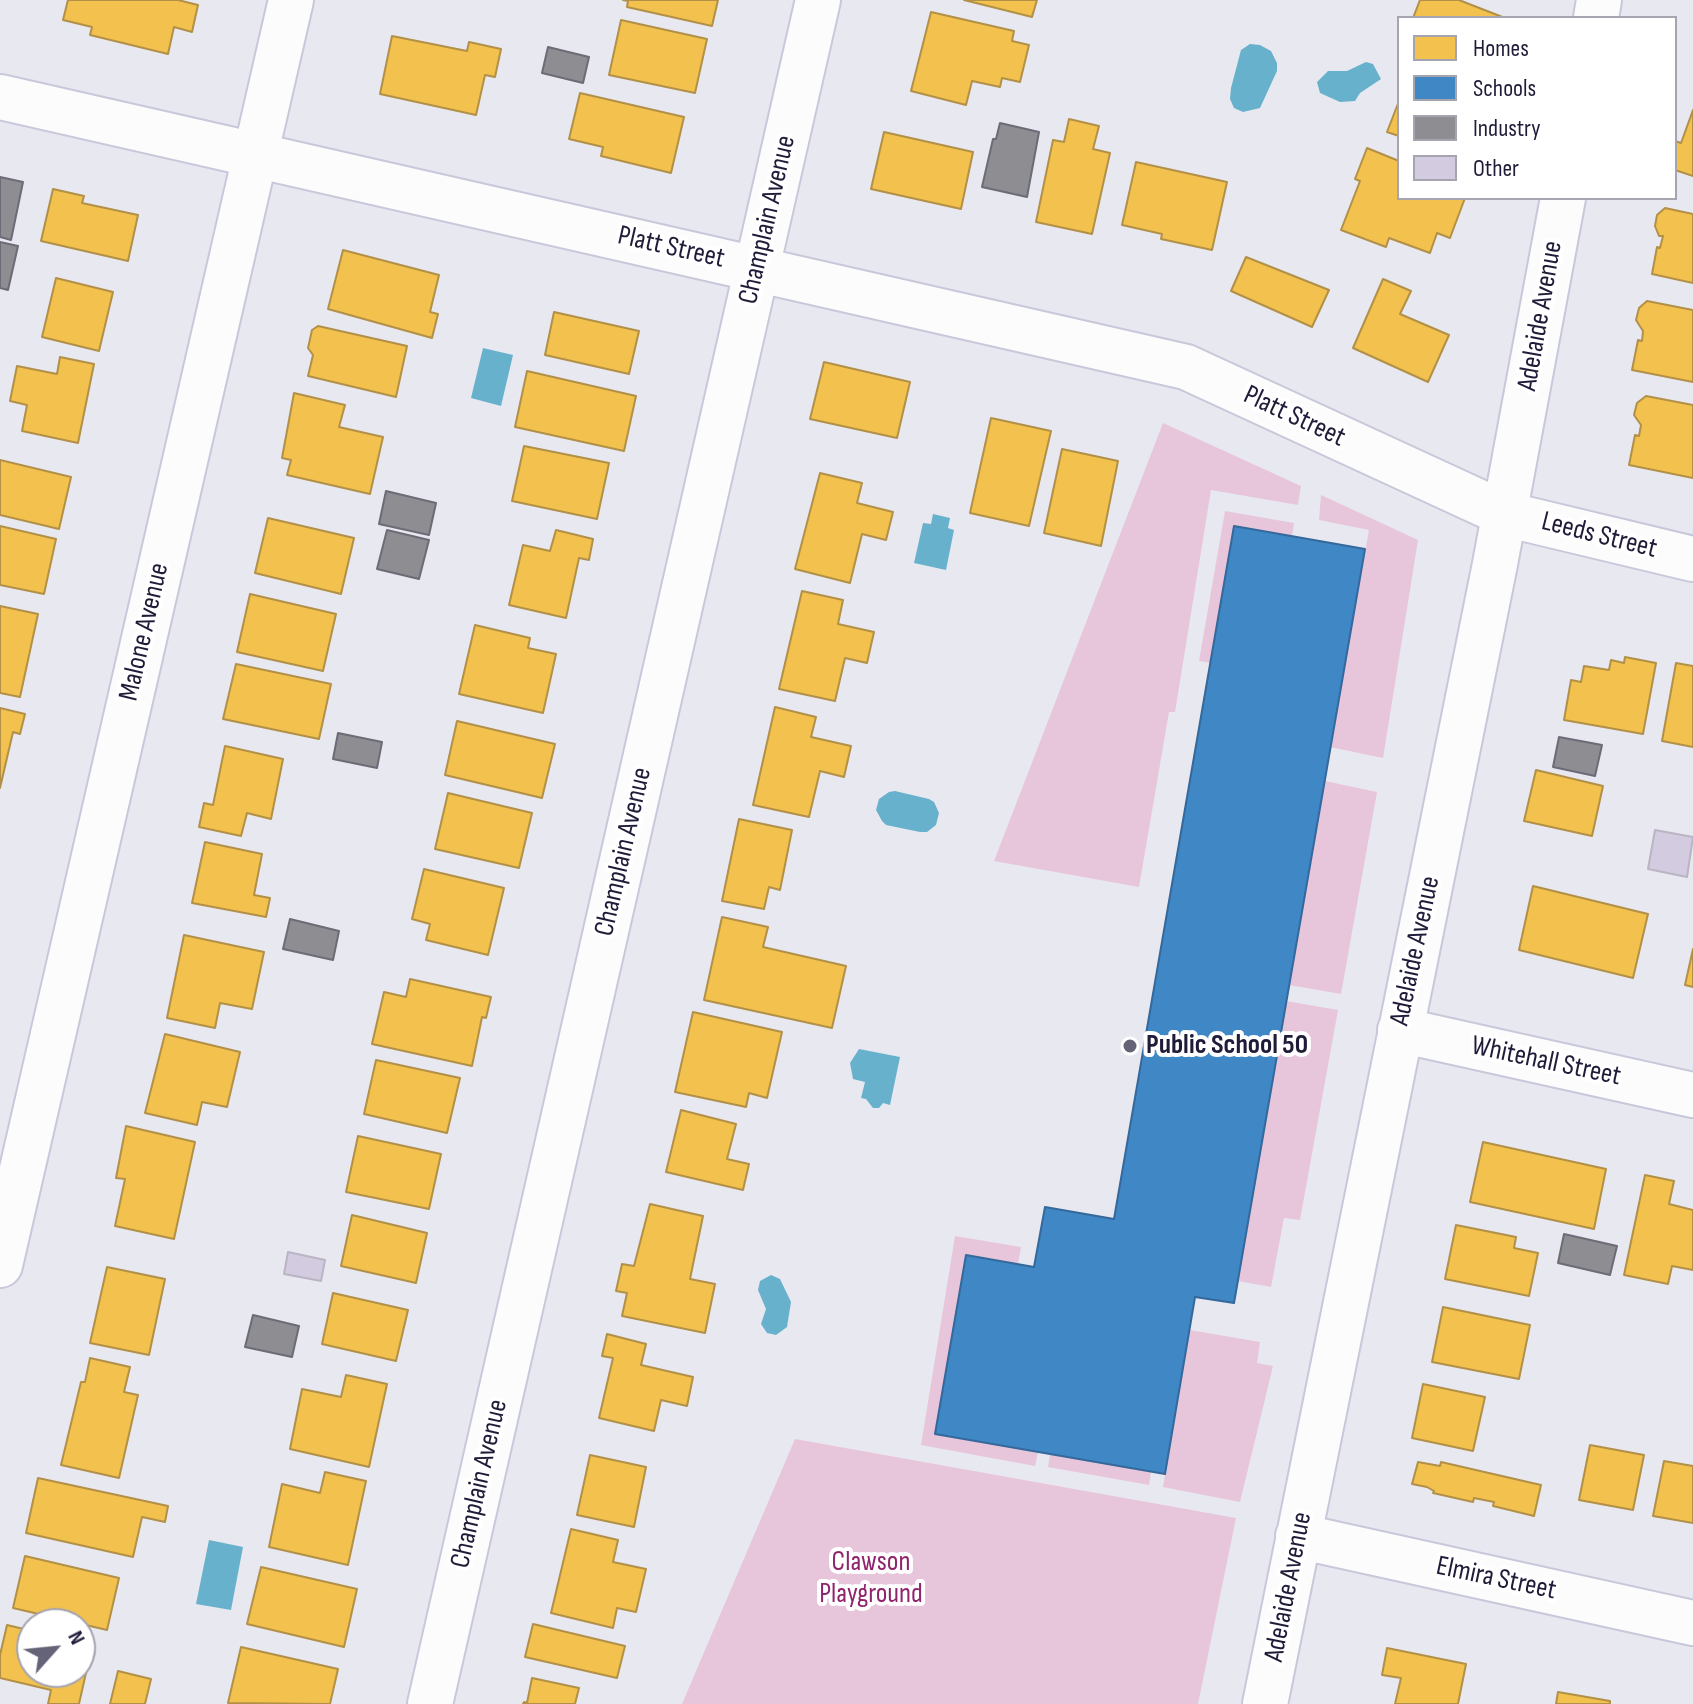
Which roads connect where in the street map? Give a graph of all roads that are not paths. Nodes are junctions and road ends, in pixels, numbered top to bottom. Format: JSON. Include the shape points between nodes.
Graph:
{"nodes":[{"id":1,"x":291,"y":0,"type":"edge"},
{"id":2,"x":818,"y":0,"type":"edge"},
{"id":3,"x":0,"y":97,"type":"edge"},
{"id":4,"x":254,"y":154,"type":"junction"},
{"id":5,"x":1563,"y":200,"type":"edge"},
{"id":6,"x":757,"y":268,"type":"junction"},
{"id":7,"x":1505,"y":514,"type":"junction"},
{"id":8,"x":1693,"y":559,"type":"edge"},
{"id":9,"x":1400,"y":1030,"type":"junction"},
{"id":10,"x":1693,"y":1095,"type":"edge"},
{"id":11,"x":0,"y":1265,"type":"edge"},
{"id":12,"x":1298,"y":1536,"type":"junction"},
{"id":13,"x":1693,"y":1623,"type":"edge"},
{"id":14,"x":430,"y":1704,"type":"edge"},
{"id":15,"x":1265,"y":1704,"type":"edge"}],
"edges":[{"from":1,"to":4,"type":"street","name":"Malone Avenue"},
{"from":2,"to":6,"type":"street","name":"Champlain Avenue"},
{"from":3,"to":4,"type":"street","name":"Platt Street"},
{"from":4,"to":6,"type":"street","name":"Platt Street"},
{"from":4,"to":11,"type":"street","name":"Malone Avenue"},
{"from":5,"to":7,"type":"street","name":"Adelaide Avenue"},
{"from":6,"to":7,"type":"street","name":"Platt Street","via":[[1186,367]]},
{"from":6,"to":14,"type":"street","name":"Champlain Avenue"},
{"from":7,"to":8,"type":"street","name":"Leeds Street"},
{"from":7,"to":9,"type":"street","name":"Adelaide Avenue"},
{"from":9,"to":10,"type":"street","name":"Whitehall Street"},
{"from":9,"to":12,"type":"street","name":"Adelaide Avenue"},
{"from":12,"to":13,"type":"street","name":"Elmira Street"},
{"from":12,"to":15,"type":"street","name":"Adelaide Avenue"}]}
